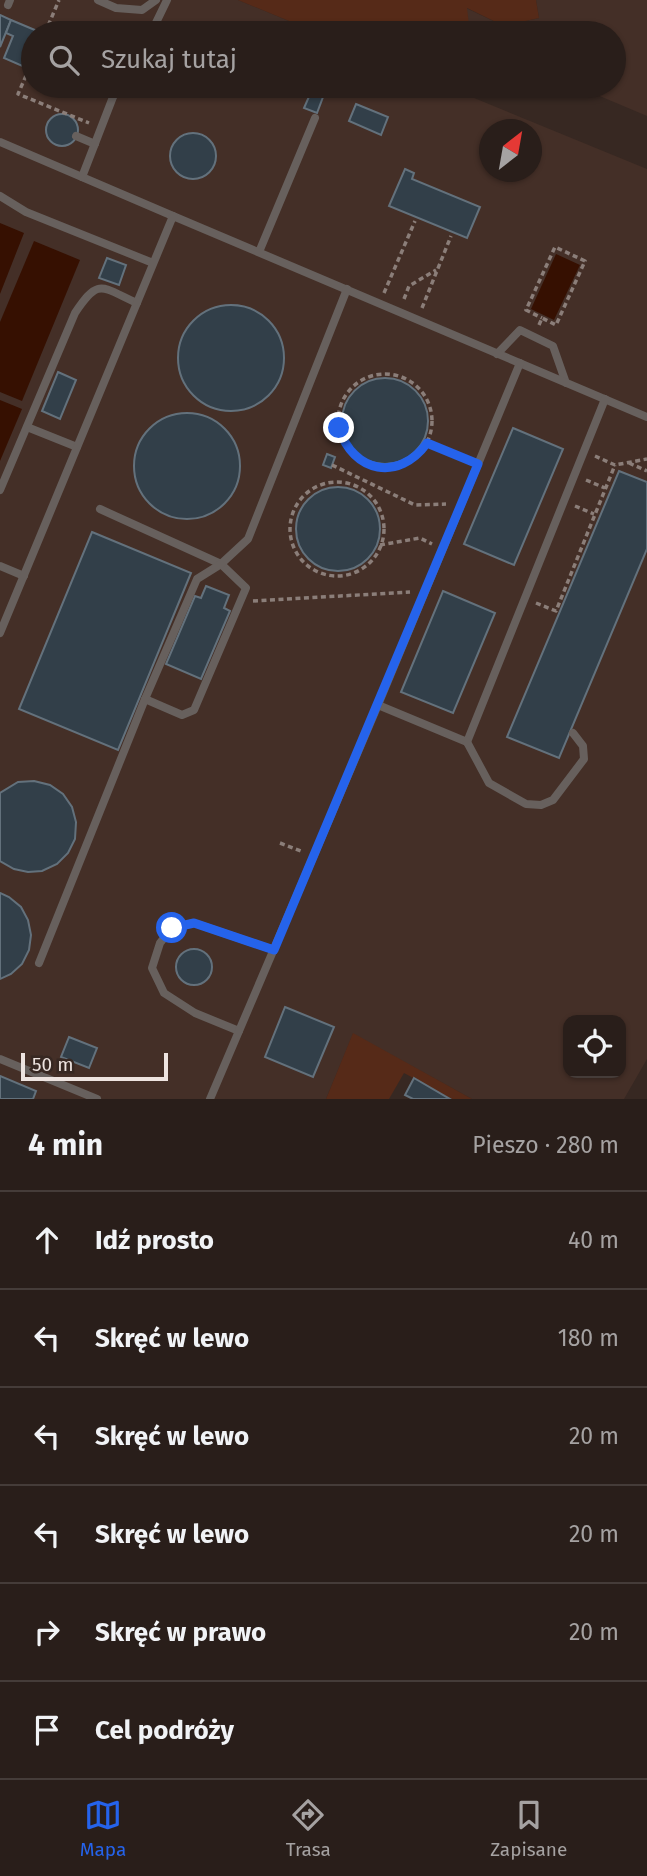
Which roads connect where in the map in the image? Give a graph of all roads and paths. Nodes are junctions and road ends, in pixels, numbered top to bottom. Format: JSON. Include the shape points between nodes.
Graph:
{"nodes":[{"id":1,"x":59,"y":0,"type":"edge"},
{"id":2,"x":98,"y":0,"type":"edge"},
{"id":3,"x":156,"y":0,"type":"edge"},
{"id":4,"x":167,"y":0,"type":"edge"},
{"id":5,"x":50,"y":21,"type":"edge"},
{"id":6,"x":157,"y":21,"type":"edge"},
{"id":7,"x":28,"y":98,"type":"edge"},
{"id":8,"x":113,"y":98,"type":"edge"},
{"id":9,"x":314,"y":118,"type":"dead end"},
{"id":10,"x":101,"y":128,"type":"junction"},
{"id":11,"x":76,"y":136,"type":"dead end"},
{"id":12,"x":0,"y":142,"type":"edge"},
{"id":13,"x":95,"y":144,"type":"junction"},
{"id":14,"x":82,"y":177,"type":"junction"},
{"id":15,"x":0,"y":196,"type":"edge"},
{"id":16,"x":173,"y":216,"type":"junction"},
{"id":17,"x":415,"y":221,"type":"dead end"},
{"id":18,"x":451,"y":236,"type":"dead end"},
{"id":19,"x":258,"y":252,"type":"junction"},
{"id":20,"x":153,"y":263,"type":"junction"},
{"id":21,"x":438,"y":269,"type":"junction"},
{"id":22,"x":347,"y":289,"type":"junction"},
{"id":23,"x":137,"y":303,"type":"junction"},
{"id":24,"x":380,"y":303,"type":"junction"},
{"id":25,"x":401,"y":304,"type":"dead end"},
{"id":26,"x":420,"y":313,"type":"dead end"},
{"id":27,"x":542,"y":318,"type":"junction"},
{"id":28,"x":533,"y":336,"type":"junction"},
{"id":29,"x":498,"y":354,"type":"junction"},
{"id":30,"x":520,"y":363,"type":"junction"},
{"id":31,"x":566,"y":383,"type":"junction"},
{"id":32,"x":605,"y":399,"type":"junction"},
{"id":33,"x":647,"y":417,"type":"edge"},
{"id":34,"x":27,"y":427,"type":"junction"},
{"id":35,"x":427,"y":443,"type":"junction"},
{"id":36,"x":77,"y":447,"type":"junction"},
{"id":37,"x":584,"y":452,"type":"junction"},
{"id":38,"x":647,"y":459,"type":"edge"},
{"id":39,"x":627,"y":463,"type":"junction"},
{"id":40,"x":478,"y":464,"type":"junction"},
{"id":41,"x":332,"y":465,"type":"dead end"},
{"id":42,"x":615,"y":465,"type":"junction"},
{"id":43,"x":647,"y":471,"type":"edge"},
{"id":44,"x":574,"y":475,"type":"junction"},
{"id":45,"x":605,"y":489,"type":"junction"},
{"id":46,"x":0,"y":490,"type":"edge"},
{"id":47,"x":564,"y":501,"type":"junction"},
{"id":48,"x":462,"y":503,"type":"junction"},
{"id":49,"x":100,"y":509,"type":"dead end"},
{"id":50,"x":595,"y":514,"type":"junction"},
{"id":51,"x":380,"y":545,"type":"junction"},
{"id":52,"x":443,"y":549,"type":"junction"},
{"id":53,"x":221,"y":564,"type":"junction"},
{"id":54,"x":0,"y":566,"type":"edge"},
{"id":55,"x":24,"y":576,"type":"junction"},
{"id":56,"x":424,"y":595,"type":"junction"},
{"id":57,"x":524,"y":598,"type":"junction"},
{"id":58,"x":241,"y":599,"type":"junction"},
{"id":59,"x":0,"y":633,"type":"edge"},
{"id":60,"x":145,"y":699,"type":"junction"},
{"id":61,"x":378,"y":705,"type":"junction"},
{"id":62,"x":573,"y":733,"type":"dead end"},
{"id":63,"x":467,"y":742,"type":"junction"},
{"id":64,"x":280,"y":843,"type":"dead end"},
{"id":65,"x":313,"y":857,"type":"junction"},
{"id":66,"x":274,"y":950,"type":"junction"},
{"id":67,"x":39,"y":963,"type":"dead end"},
{"id":68,"x":239,"y":1031,"type":"junction"},
{"id":69,"x":0,"y":1059,"type":"edge"},
{"id":70,"x":97,"y":1099,"type":"edge"},
{"id":71,"x":210,"y":1099,"type":"edge"}],
"edges":[{"from":1,"to":5,"type":"path"},
{"from":2,"to":3,"type":"lane","via":[[116,8],[142,10]]},
{"from":4,"to":6,"type":"lane"},
{"from":7,"to":10,"type":"path"},
{"from":8,"to":10,"type":"lane"},
{"from":9,"to":19,"type":"lane"},
{"from":10,"to":13,"type":"lane"},
{"from":11,"to":13,"type":"lane"},
{"from":12,"to":14,"type":"lane"},
{"from":13,"to":14,"type":"lane"},
{"from":14,"to":16,"type":"lane"},
{"from":15,"to":20,"type":"lane","via":[[26,212]]},
{"from":16,"to":19,"type":"lane"},
{"from":16,"to":20,"type":"lane"},
{"from":17,"to":24,"type":"path"},
{"from":18,"to":21,"type":"path"},
{"from":19,"to":22,"type":"lane"},
{"from":20,"to":23,"type":"lane"},
{"from":21,"to":25,"type":"path","via":[[409,286]]},
{"from":21,"to":26,"type":"path"},
{"from":22,"to":24,"type":"lane"},
{"from":22,"to":53,"type":"lane","via":[[248,539]]},
{"from":23,"to":34,"type":"lane","via":[[104,288],[88,293],[75,313]]},
{"from":23,"to":36,"type":"lane"},
{"from":24,"to":29,"type":"lane"},
{"from":27,"to":27,"type":"path","via":[[556,325],[585,261],[555,247],[526,310]]},
{"from":27,"to":28,"type":"path"},
{"from":28,"to":29,"type":"lane","via":[[520,330]]},
{"from":28,"to":31,"type":"lane","via":[[553,346]]},
{"from":29,"to":30,"type":"lane"},
{"from":30,"to":31,"type":"lane"},
{"from":30,"to":40,"type":"lane"},
{"from":31,"to":32,"type":"lane"},
{"from":32,"to":33,"type":"lane"},
{"from":32,"to":37,"type":"lane"},
{"from":34,"to":36,"type":"lane"},
{"from":34,"to":46,"type":"lane"},
{"from":35,"to":35,"type":"path","via":[[432,414],[418,387],[406,379],[377,375],[357,384],[343,401],[339,428],[359,460],[384,468],[397,466]]},
{"from":35,"to":40,"type":"path"},
{"from":36,"to":55,"type":"lane"},
{"from":37,"to":42,"type":"path"},
{"from":37,"to":44,"type":"lane"},
{"from":38,"to":39,"type":"path"},
{"from":39,"to":42,"type":"path"},
{"from":39,"to":43,"type":"path"},
{"from":40,"to":48,"type":"lane"},
{"from":41,"to":48,"type":"path","via":[[415,505]]},
{"from":42,"to":45,"type":"path"},
{"from":44,"to":45,"type":"path"},
{"from":44,"to":47,"type":"lane"},
{"from":45,"to":50,"type":"path"},
{"from":47,"to":50,"type":"path"},
{"from":47,"to":57,"type":"lane"},
{"from":48,"to":52,"type":"lane"},
{"from":49,"to":53,"type":"lane"},
{"from":50,"to":57,"type":"path","via":[[556,611]]},
{"from":51,"to":51,"type":"path","via":[[383,522],[379,507],[358,487],[343,482],[314,487],[294,509],[290,523],[294,548],[311,568],[336,576],[360,569]]},
{"from":51,"to":52,"type":"path","via":[[420,538]]},
{"from":52,"to":56,"type":"lane"},
{"from":53,"to":58,"type":"lane","via":[[246,588]]},
{"from":53,"to":60,"type":"lane","via":[[197,579]]},
{"from":54,"to":55,"type":"lane"},
{"from":55,"to":59,"type":"lane"},
{"from":56,"to":58,"type":"path"},
{"from":56,"to":61,"type":"lane"},
{"from":57,"to":63,"type":"lane"},
{"from":58,"to":60,"type":"lane","via":[[194,709],[182,715]]},
{"from":60,"to":67,"type":"lane"},
{"from":61,"to":63,"type":"lane"},
{"from":61,"to":65,"type":"lane"},
{"from":62,"to":63,"type":"lane","via":[[583,746],[584,759],[553,800],[541,805],[526,804],[489,783]]},
{"from":64,"to":65,"type":"path"},
{"from":65,"to":66,"type":"lane"},
{"from":66,"to":68,"type":"lane"},
{"from":66,"to":68,"type":"lane","via":[[194,923],[172,928],[160,943],[152,968],[164,993],[195,1013]]},
{"from":68,"to":71,"type":"lane"},
{"from":69,"to":70,"type":"lane"}]}
